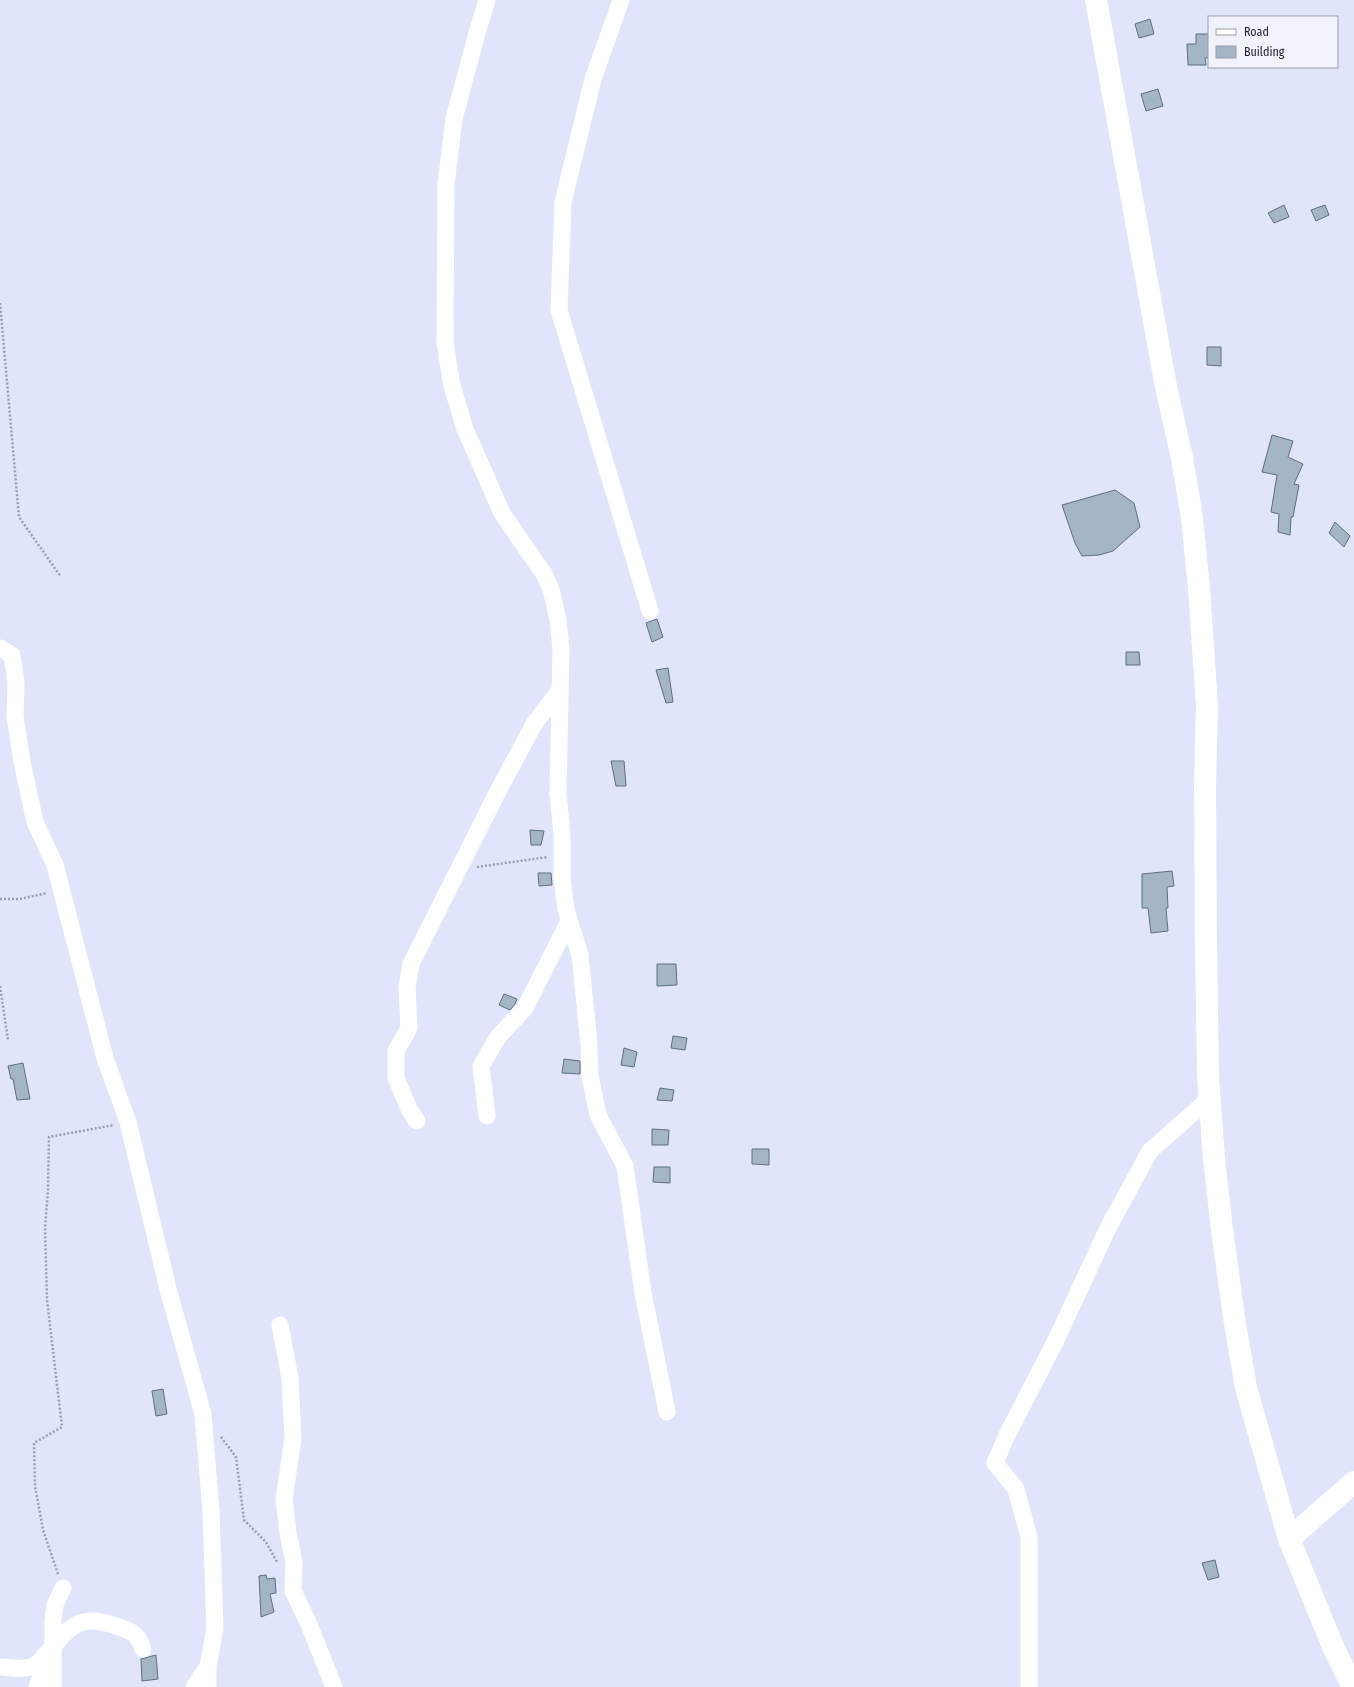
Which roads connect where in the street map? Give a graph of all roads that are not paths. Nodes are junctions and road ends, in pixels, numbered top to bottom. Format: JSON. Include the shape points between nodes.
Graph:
{"nodes":[{"id":1,"x":487,"y":0,"type":"edge"},
{"id":2,"x":621,"y":0,"type":"edge"},
{"id":3,"x":1096,"y":0,"type":"edge"},
{"id":4,"x":650,"y":612,"type":"dead end"},
{"id":5,"x":0,"y":648,"type":"edge"},
{"id":6,"x":560,"y":690,"type":"junction"},
{"id":7,"x":569,"y":921,"type":"junction"},
{"id":8,"x":1210,"y":1098,"type":"junction"},
{"id":9,"x":488,"y":1116,"type":"dead end"},
{"id":10,"x":416,"y":1121,"type":"dead end"},
{"id":11,"x":280,"y":1325,"type":"dead end"},
{"id":12,"x":668,"y":1412,"type":"dead end"},
{"id":13,"x":1354,"y":1482,"type":"edge"},
{"id":14,"x":1289,"y":1539,"type":"junction"},
{"id":15,"x":63,"y":1588,"type":"road end"},
{"id":16,"x":53,"y":1646,"type":"junction"},
{"id":17,"x":143,"y":1648,"type":"dead end"},
{"id":18,"x":208,"y":1666,"type":"junction"},
{"id":19,"x":0,"y":1667,"type":"edge"},
{"id":20,"x":37,"y":1687,"type":"edge"},
{"id":21,"x":53,"y":1687,"type":"edge"},
{"id":22,"x":194,"y":1687,"type":"edge"},
{"id":23,"x":208,"y":1687,"type":"edge"},
{"id":24,"x":334,"y":1687,"type":"edge"},
{"id":25,"x":1029,"y":1687,"type":"edge"},
{"id":26,"x":1353,"y":1687,"type":"edge"}],
"edges":[{"from":1,"to":6,"type":"street","via":[[454,119],[446,184],[445,342],[452,386],[465,429],[502,513],[551,588],[561,649]]},
{"from":2,"to":4,"type":"street","via":[[593,79],[563,202],[559,310]]},
{"from":3,"to":8,"type":"street","via":[[1192,518],[1207,705],[1206,934]]},
{"from":5,"to":18,"type":"street","via":[[12,655],[22,762],[35,822],[54,865],[105,1058],[128,1122],[168,1289],[203,1414],[212,1511],[215,1628]]},
{"from":6,"to":7,"type":"street","via":[[558,793],[562,835],[562,878]]},
{"from":6,"to":10,"type":"street","via":[[534,724],[411,964],[407,988],[409,1028],[396,1051],[396,1078]]},
{"from":7,"to":9,"type":"street","via":[[525,1008],[498,1037],[481,1066]]},
{"from":7,"to":12,"type":"street","via":[[580,955],[590,1076],[598,1114],[624,1166],[643,1293]]},
{"from":8,"to":14,"type":"street","via":[[1222,1230],[1245,1381]]},
{"from":8,"to":25,"type":"street","via":[[1150,1151],[1108,1228],[995,1463],[1016,1489],[1029,1537]]},
{"from":11,"to":24,"type":"street","via":[[290,1378],[293,1439],[284,1499],[294,1562],[293,1591]]},
{"from":13,"to":14,"type":"street"},
{"from":14,"to":26,"type":"street"},
{"from":15,"to":16,"type":"street","via":[[55,1605]]},
{"from":16,"to":17,"type":"street","via":[[70,1628],[87,1620],[106,1622],[134,1633]]},
{"from":16,"to":19,"type":"street","via":[[35,1666],[26,1669]]},
{"from":16,"to":20,"type":"street"},
{"from":16,"to":21,"type":"street"},
{"from":18,"to":22,"type":"street"},
{"from":18,"to":23,"type":"street"}]}
